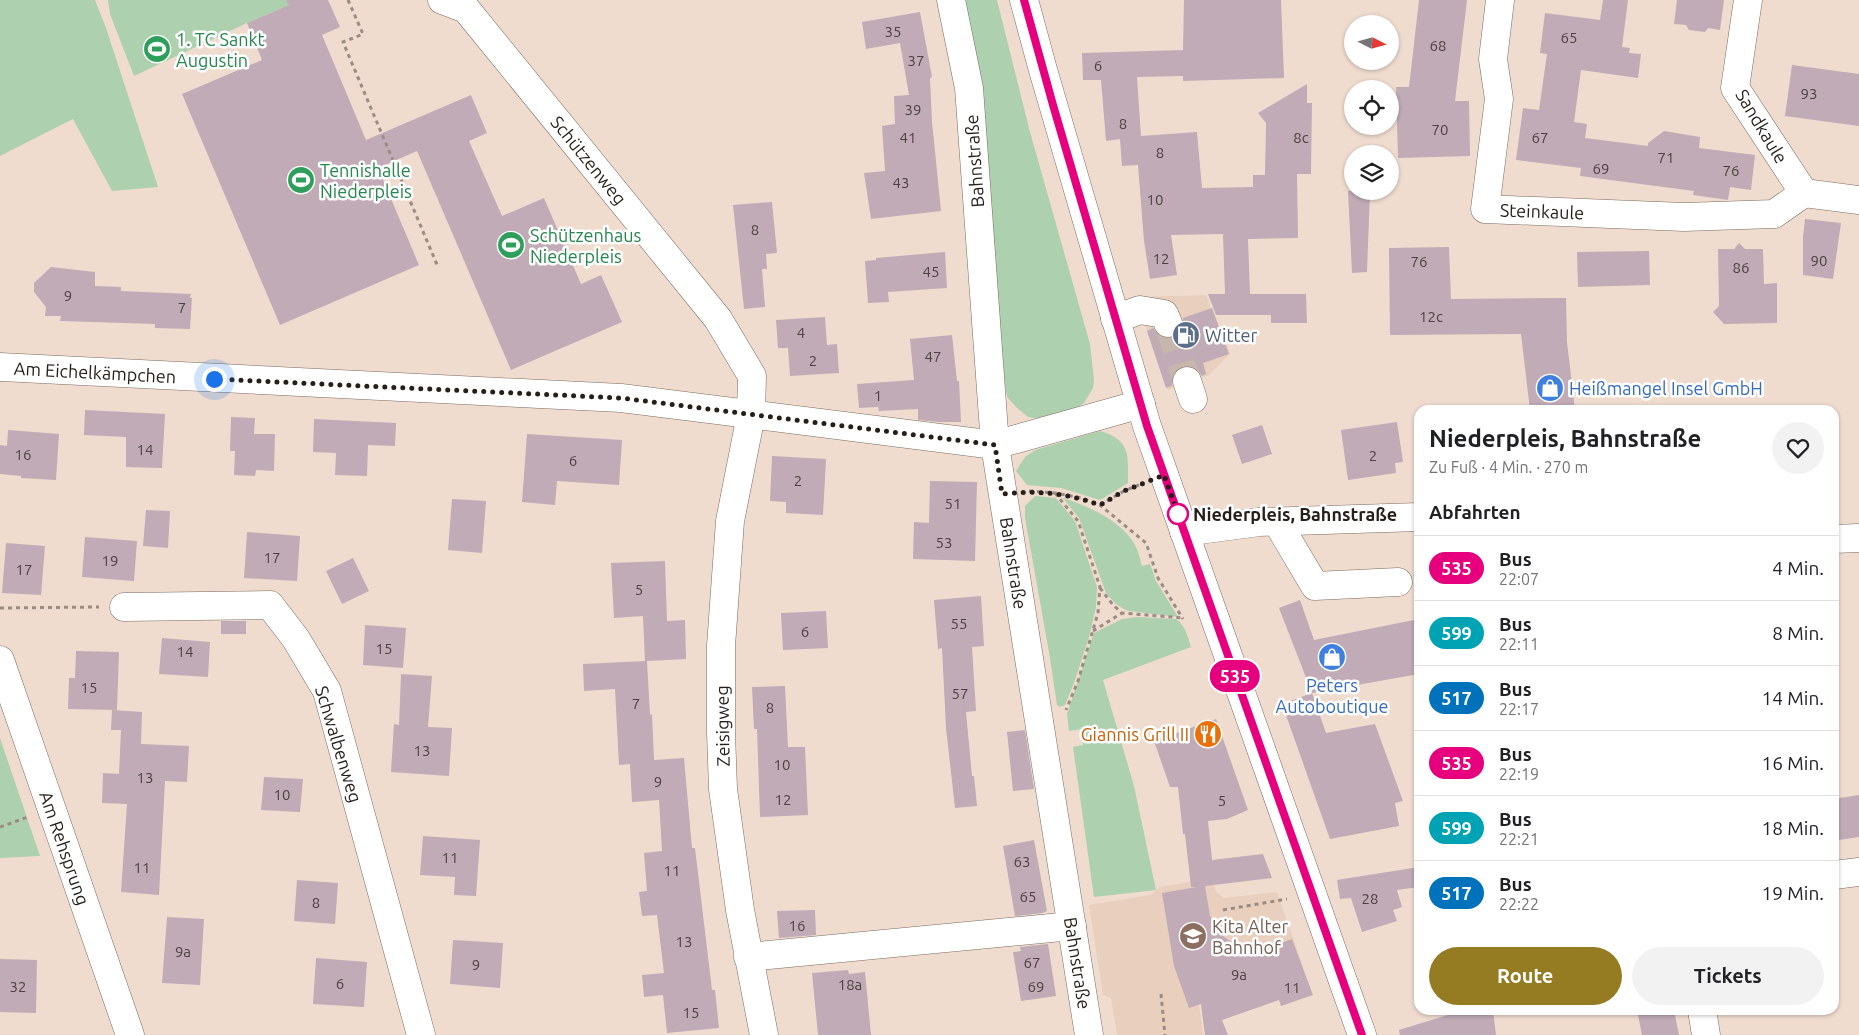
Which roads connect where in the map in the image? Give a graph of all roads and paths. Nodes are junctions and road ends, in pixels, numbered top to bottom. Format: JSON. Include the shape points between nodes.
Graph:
{"nodes":[{"id":1,"x":348,"y":0,"type":"edge"},
{"id":2,"x":442,"y":0,"type":"edge"},
{"id":3,"x":951,"y":0,"type":"edge"},
{"id":4,"x":1500,"y":0,"type":"edge"},
{"id":5,"x":1748,"y":0,"type":"edge"},
{"id":6,"x":1030,"y":1,"type":"edge"},
{"id":7,"x":1804,"y":192,"type":"junction"},
{"id":8,"x":1859,"y":200,"type":"edge"},
{"id":9,"x":438,"y":267,"type":"dead end"},
{"id":10,"x":1115,"y":318,"type":"junction"},
{"id":11,"x":1168,"y":323,"type":"tunnel mouth"},
{"id":12,"x":0,"y":367,"type":"edge"},
{"id":13,"x":1141,"y":404,"type":"junction"},
{"id":14,"x":750,"y":415,"type":"junction"},
{"id":15,"x":995,"y":445,"type":"junction"},
{"id":16,"x":1164,"y":475,"type":"junction"},
{"id":17,"x":1055,"y":493,"type":"junction"},
{"id":18,"x":1002,"y":494,"type":"junction"},
{"id":19,"x":1100,"y":505,"type":"junction"},
{"id":20,"x":1414,"y":517,"type":"edge"},
{"id":21,"x":1277,"y":522,"type":"junction"},
{"id":22,"x":1184,"y":532,"type":"junction"},
{"id":23,"x":1859,"y":538,"type":"edge"},
{"id":24,"x":1839,"y":539,"type":"edge"},
{"id":25,"x":1398,"y":582,"type":"dead end"},
{"id":26,"x":1100,"y":587,"type":"junction"},
{"id":27,"x":124,"y":607,"type":"joint"},
{"id":28,"x":0,"y":608,"type":"edge"},
{"id":29,"x":1211,"y":608,"type":"junction"},
{"id":30,"x":1122,"y":613,"type":"junction"},
{"id":31,"x":1183,"y":619,"type":"junction"},
{"id":32,"x":1092,"y":632,"type":"junction"},
{"id":33,"x":0,"y":660,"type":"edge"},
{"id":34,"x":1063,"y":716,"type":"dead end"},
{"id":35,"x":1859,"y":872,"type":"edge"},
{"id":36,"x":1839,"y":874,"type":"edge"},
{"id":37,"x":1312,"y":893,"type":"junction"},
{"id":38,"x":1223,"y":910,"type":"dead end"},
{"id":39,"x":1072,"y":926,"type":"junction"},
{"id":40,"x":748,"y":957,"type":"junction"},
{"id":41,"x":1161,"y":994,"type":"dead end"},
{"id":42,"x":1703,"y":1015,"type":"edge"},
{"id":43,"x":130,"y":1035,"type":"edge"},
{"id":44,"x":420,"y":1035,"type":"edge"},
{"id":45,"x":764,"y":1035,"type":"edge"},
{"id":46,"x":1089,"y":1035,"type":"edge"},
{"id":47,"x":1165,"y":1035,"type":"edge"},
{"id":48,"x":1362,"y":1035,"type":"edge"},
{"id":49,"x":1706,"y":1035,"type":"edge"}],
"edges":[{"from":1,"to":9,"type":"path","via":[[362,34],[343,42]]},
{"from":2,"to":14,"type":"street","name":"Schützenweg","via":[[466,9],[718,319],[752,376]]},
{"from":3,"to":15,"type":"street","name":"Bahnstraße","via":[[969,88]]},
{"from":4,"to":7,"type":"street","name":"Steinkaule","via":[[1493,59],[1499,98],[1485,209],[1684,217],[1774,214]]},
{"from":5,"to":7,"type":"street","name":"Sandkaule","via":[[1735,88]]},
{"from":6,"to":10,"type":"street"},
{"from":7,"to":8,"type":"street"},
{"from":10,"to":11,"type":"street","via":[[1140,310],[1164,314]]},
{"from":10,"to":13,"type":"street"},
{"from":12,"to":14,"type":"street","name":"Am Eichelkämpchen","via":[[621,398]]},
{"from":13,"to":15,"type":"street","name":"Am Eichelkämpchen"},
{"from":13,"to":16,"type":"street"},
{"from":14,"to":15,"type":"street","name":"Am Eichelkämpchen"},
{"from":14,"to":40,"type":"street","name":"Zeisigweg","via":[[730,521],[721,655],[723,789]]},
{"from":15,"to":18,"type":"street","name":"Bahnstraße"},
{"from":16,"to":19,"type":"path"},
{"from":16,"to":22,"type":"street"},
{"from":17,"to":18,"type":"path","via":[[1028,491]]},
{"from":17,"to":19,"type":"path"},
{"from":17,"to":26,"type":"path","via":[[1078,521]]},
{"from":18,"to":39,"type":"street","name":"Bahnstraße"},
{"from":19,"to":31,"type":"path","via":[[1146,543],[1158,578]]},
{"from":20,"to":21,"type":"street"},
{"from":21,"to":22,"type":"street"},
{"from":21,"to":25,"type":"street","via":[[1315,586]]},
{"from":22,"to":29,"type":"street"},
{"from":23,"to":24,"type":"street"},
{"from":26,"to":30,"type":"path"},
{"from":26,"to":32,"type":"path","via":[[1098,613]]},
{"from":27,"to":28,"type":"path"},
{"from":27,"to":44,"type":"street","name":"Schwalbenweg","via":[[270,606],[296,639],[327,691]]},
{"from":29,"to":31,"type":"path"},
{"from":29,"to":37,"type":"street"},
{"from":30,"to":31,"type":"path"},
{"from":30,"to":32,"type":"path"},
{"from":32,"to":34,"type":"path","via":[[1078,681]]},
{"from":33,"to":43,"type":"street","name":"Am Rehsprung"},
{"from":35,"to":36,"type":"street"},
{"from":37,"to":38,"type":"path"},
{"from":37,"to":48,"type":"street"},
{"from":39,"to":40,"type":"street"},
{"from":39,"to":46,"type":"street","name":"Bahnstraße"},
{"from":40,"to":45,"type":"street","name":"Zeisigweg"},
{"from":41,"to":47,"type":"path"},
{"from":42,"to":49,"type":"street"}]}
